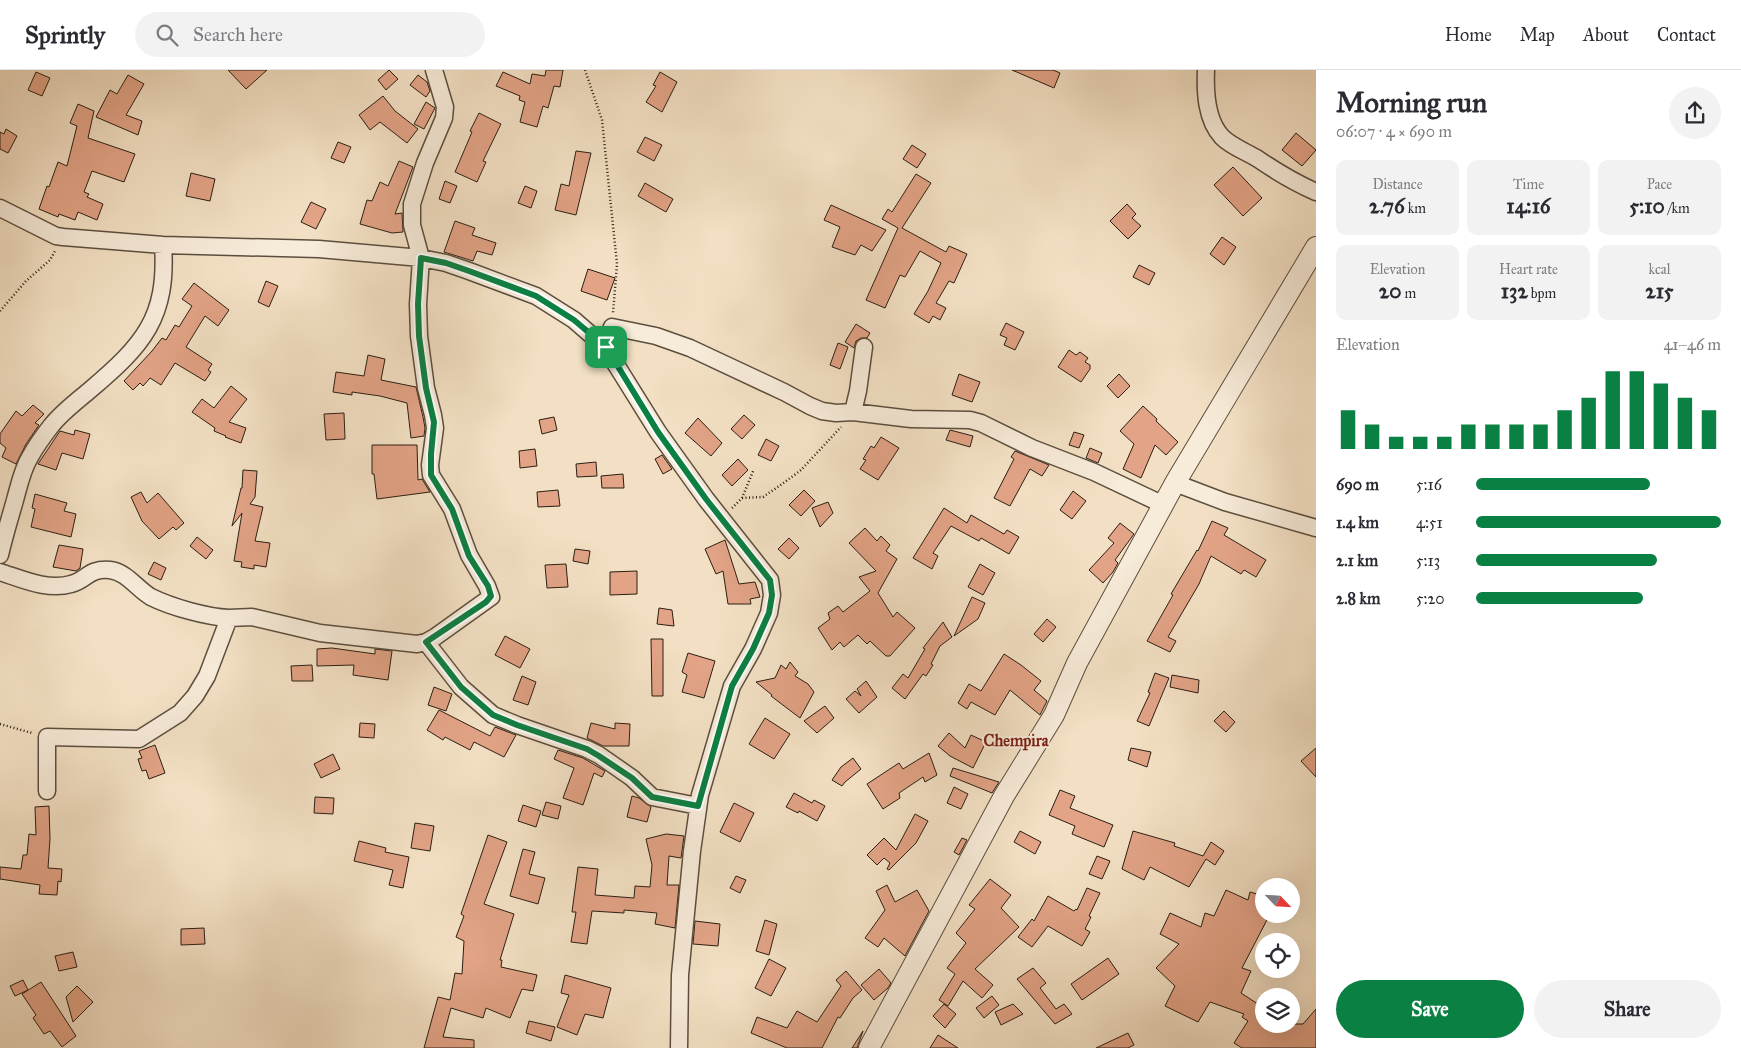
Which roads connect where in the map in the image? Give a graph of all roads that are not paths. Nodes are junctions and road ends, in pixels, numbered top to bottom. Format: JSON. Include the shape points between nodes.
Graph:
{"nodes":[{"id":1,"x":434,"y":70,"type":"edge"},
{"id":2,"x":1206,"y":70,"type":"edge"},
{"id":3,"x":1316,"y":192,"type":"edge"},
{"id":4,"x":0,"y":208,"type":"edge"},
{"id":5,"x":163,"y":245,"type":"junction"},
{"id":6,"x":1316,"y":247,"type":"edge"},
{"id":7,"x":421,"y":258,"type":"junction"},
{"id":8,"x":606,"y":347,"type":"junction"},
{"id":9,"x":864,"y":347,"type":"dead end"},
{"id":10,"x":853,"y":412,"type":"junction"},
{"id":11,"x":1175,"y":483,"type":"junction"},
{"id":12,"x":1164,"y":505,"type":"junction"},
{"id":13,"x":1316,"y":528,"type":"edge"},
{"id":14,"x":0,"y":555,"type":"edge"},
{"id":15,"x":0,"y":572,"type":"edge"},
{"id":16,"x":229,"y":618,"type":"junction"},
{"id":17,"x":426,"y":642,"type":"junction"},
{"id":18,"x":47,"y":791,"type":"dead end"},
{"id":19,"x":698,"y":806,"type":"junction"},
{"id":20,"x":679,"y":1048,"type":"edge"},
{"id":21,"x":869,"y":1048,"type":"edge"}],
"edges":[{"from":1,"to":7,"type":"street","via":[[445,107],[444,118],[412,204],[412,225]]},
{"from":2,"to":3,"type":"street","via":[[1208,106],[1222,136],[1283,176]]},
{"from":4,"to":5,"type":"street","via":[[56,236]]},
{"from":5,"to":7,"type":"street","via":[[319,249]]},
{"from":5,"to":14,"type":"street","via":[[165,271],[155,316],[143,338],[111,372],[64,412],[29,458]]},
{"from":6,"to":11,"type":"street"},
{"from":7,"to":8,"type":"street","via":[[446,263],[536,296],[574,320]]},
{"from":7,"to":17,"type":"street","via":[[419,336],[434,422],[431,475],[452,509],[469,556],[491,596]]},
{"from":8,"to":10,"type":"street","via":[[612,327],[656,336],[690,348],[822,411]]},
{"from":8,"to":19,"type":"street","via":[[658,432],[770,580],[772,587],[769,613],[732,686]]},
{"from":9,"to":10,"type":"street"},
{"from":10,"to":12,"type":"street","via":[[910,419],[970,420]]},
{"from":11,"to":12,"type":"street"},
{"from":11,"to":13,"type":"street","via":[[1225,502]]},
{"from":12,"to":21,"type":"street","via":[[1077,663],[1054,715],[1004,796]]},
{"from":15,"to":16,"type":"street","via":[[39,585],[65,586],[94,571],[111,570],[128,578],[152,597],[197,612]]},
{"from":16,"to":17,"type":"street","via":[[252,617],[320,633],[417,644]]},
{"from":16,"to":18,"type":"street","via":[[207,676],[180,713],[139,739],[47,737]]},
{"from":17,"to":19,"type":"street","via":[[461,687],[493,715],[587,749],[632,778],[652,797]]},
{"from":19,"to":20,"type":"street","via":[[680,974]]}]}
